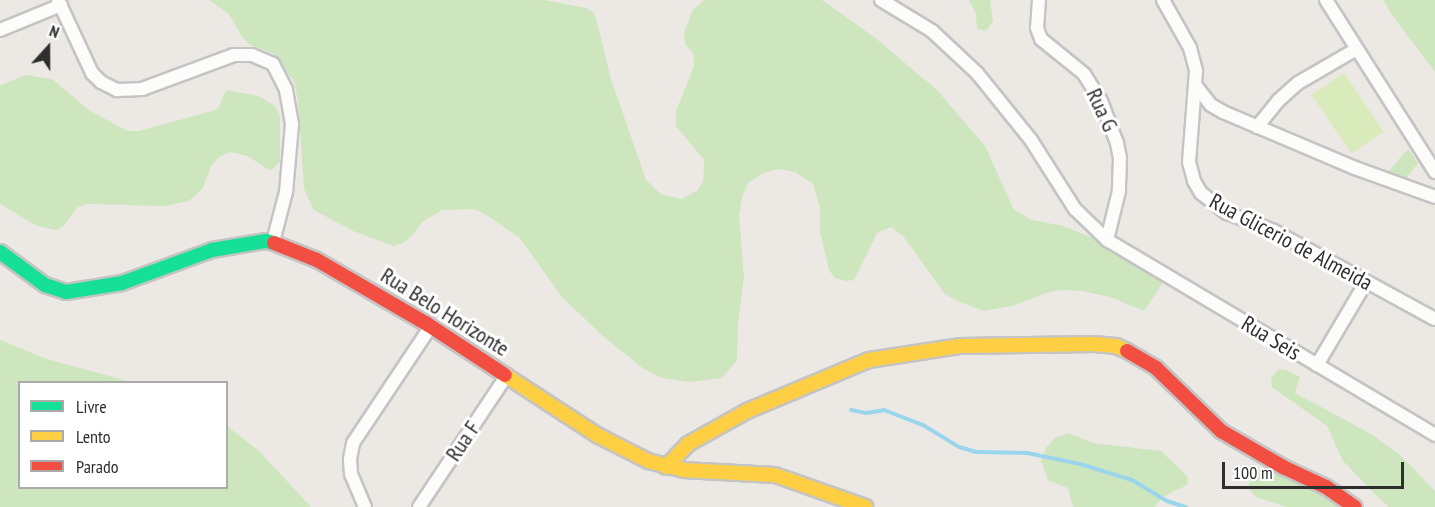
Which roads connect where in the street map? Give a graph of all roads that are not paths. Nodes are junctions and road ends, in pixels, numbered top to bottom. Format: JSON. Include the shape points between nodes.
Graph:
{"nodes":[{"id":1,"x":881,"y":0,"type":"edge"},
{"id":2,"x":1039,"y":0,"type":"edge"},
{"id":3,"x":1164,"y":0,"type":"edge"},
{"id":4,"x":1326,"y":0,"type":"edge"},
{"id":5,"x":59,"y":2,"type":"edge"},
{"id":6,"x":0,"y":30,"type":"edge"},
{"id":7,"x":1355,"y":50,"type":"junction"},
{"id":8,"x":1196,"y":86,"type":"junction"},
{"id":9,"x":1193,"y":111,"type":"junction"},
{"id":10,"x":1223,"y":112,"type":"junction"},
{"id":11,"x":1257,"y":127,"type":"junction"},
{"id":12,"x":1435,"y":172,"type":"edge"},
{"id":13,"x":1435,"y":197,"type":"edge"},
{"id":14,"x":1107,"y":240,"type":"junction"},
{"id":15,"x":273,"y":242,"type":"junction"},
{"id":16,"x":0,"y":252,"type":"edge"},
{"id":17,"x":1366,"y":282,"type":"junction"},
{"id":18,"x":1435,"y":319,"type":"edge"},
{"id":19,"x":431,"y":326,"type":"junction"},
{"id":20,"x":1317,"y":365,"type":"junction"},
{"id":21,"x":507,"y":375,"type":"junction"},
{"id":22,"x":1435,"y":435,"type":"edge"},
{"id":23,"x":666,"y":466,"type":"junction"},
{"id":24,"x":365,"y":507,"type":"edge"},
{"id":25,"x":419,"y":507,"type":"edge"},
{"id":26,"x":866,"y":507,"type":"edge"},
{"id":27,"x":1355,"y":507,"type":"edge"}],
"edges":[{"from":1,"to":14,"type":"street","name":"Rua Seis","via":[[932,31],[977,73],[1031,140],[1075,209]]},
{"from":2,"to":14,"type":"street","name":"Rua G","via":[[1037,28],[1041,39],[1088,80],[1101,101],[1117,143],[1119,191]]},
{"from":3,"to":8,"type":"street","name":"Rua Glicerio de Almeida","via":[[1190,48]]},
{"from":4,"to":7,"type":"street"},
{"from":5,"to":6,"type":"street"},
{"from":5,"to":15,"type":"street","via":[[92,73],[117,90],[142,89],[234,55],[252,55],[273,64],[286,90],[291,143],[286,192]]},
{"from":7,"to":11,"type":"street","via":[[1298,83]]},
{"from":7,"to":12,"type":"street"},
{"from":8,"to":9,"type":"street","name":"Rua Glicerio de Almeida"},
{"from":8,"to":10,"type":"street","via":[[1211,105]]},
{"from":9,"to":10,"type":"street","via":[[1199,105]]},
{"from":9,"to":17,"type":"street","name":"Rua Glicerio de Almeida","via":[[1189,162],[1194,181],[1206,198],[1227,213],[1274,231]]},
{"from":10,"to":11,"type":"street"},
{"from":11,"to":13,"type":"street"},
{"from":14,"to":20,"type":"street","name":"Rua Seis"},
{"from":15,"to":16,"type":"street","name":"Rua Belo Horizonte","via":[[212,249],[122,283],[66,292],[45,285]]},
{"from":15,"to":19,"type":"street","name":"Rua Belo Horizonte","via":[[317,260]]},
{"from":17,"to":18,"type":"street","name":"Rua Glicerio de Almeida"},
{"from":17,"to":20,"type":"street"},
{"from":19,"to":21,"type":"street","name":"Rua Belo Horizonte"},
{"from":19,"to":24,"type":"street","via":[[353,443],[351,474]]},
{"from":20,"to":22,"type":"street","name":"Rua Seis"},
{"from":21,"to":23,"type":"street","name":"Rua Belo Horizonte","via":[[615,445]]},
{"from":21,"to":25,"type":"street","name":"Rua F"},
{"from":23,"to":26,"type":"street","name":"Rua Belo Horizonte","via":[[775,475]]},
{"from":23,"to":27,"type":"street","via":[[688,444],[747,411],[869,360],[961,346],[1094,344],[1116,346],[1139,356],[1221,430]]}]}
